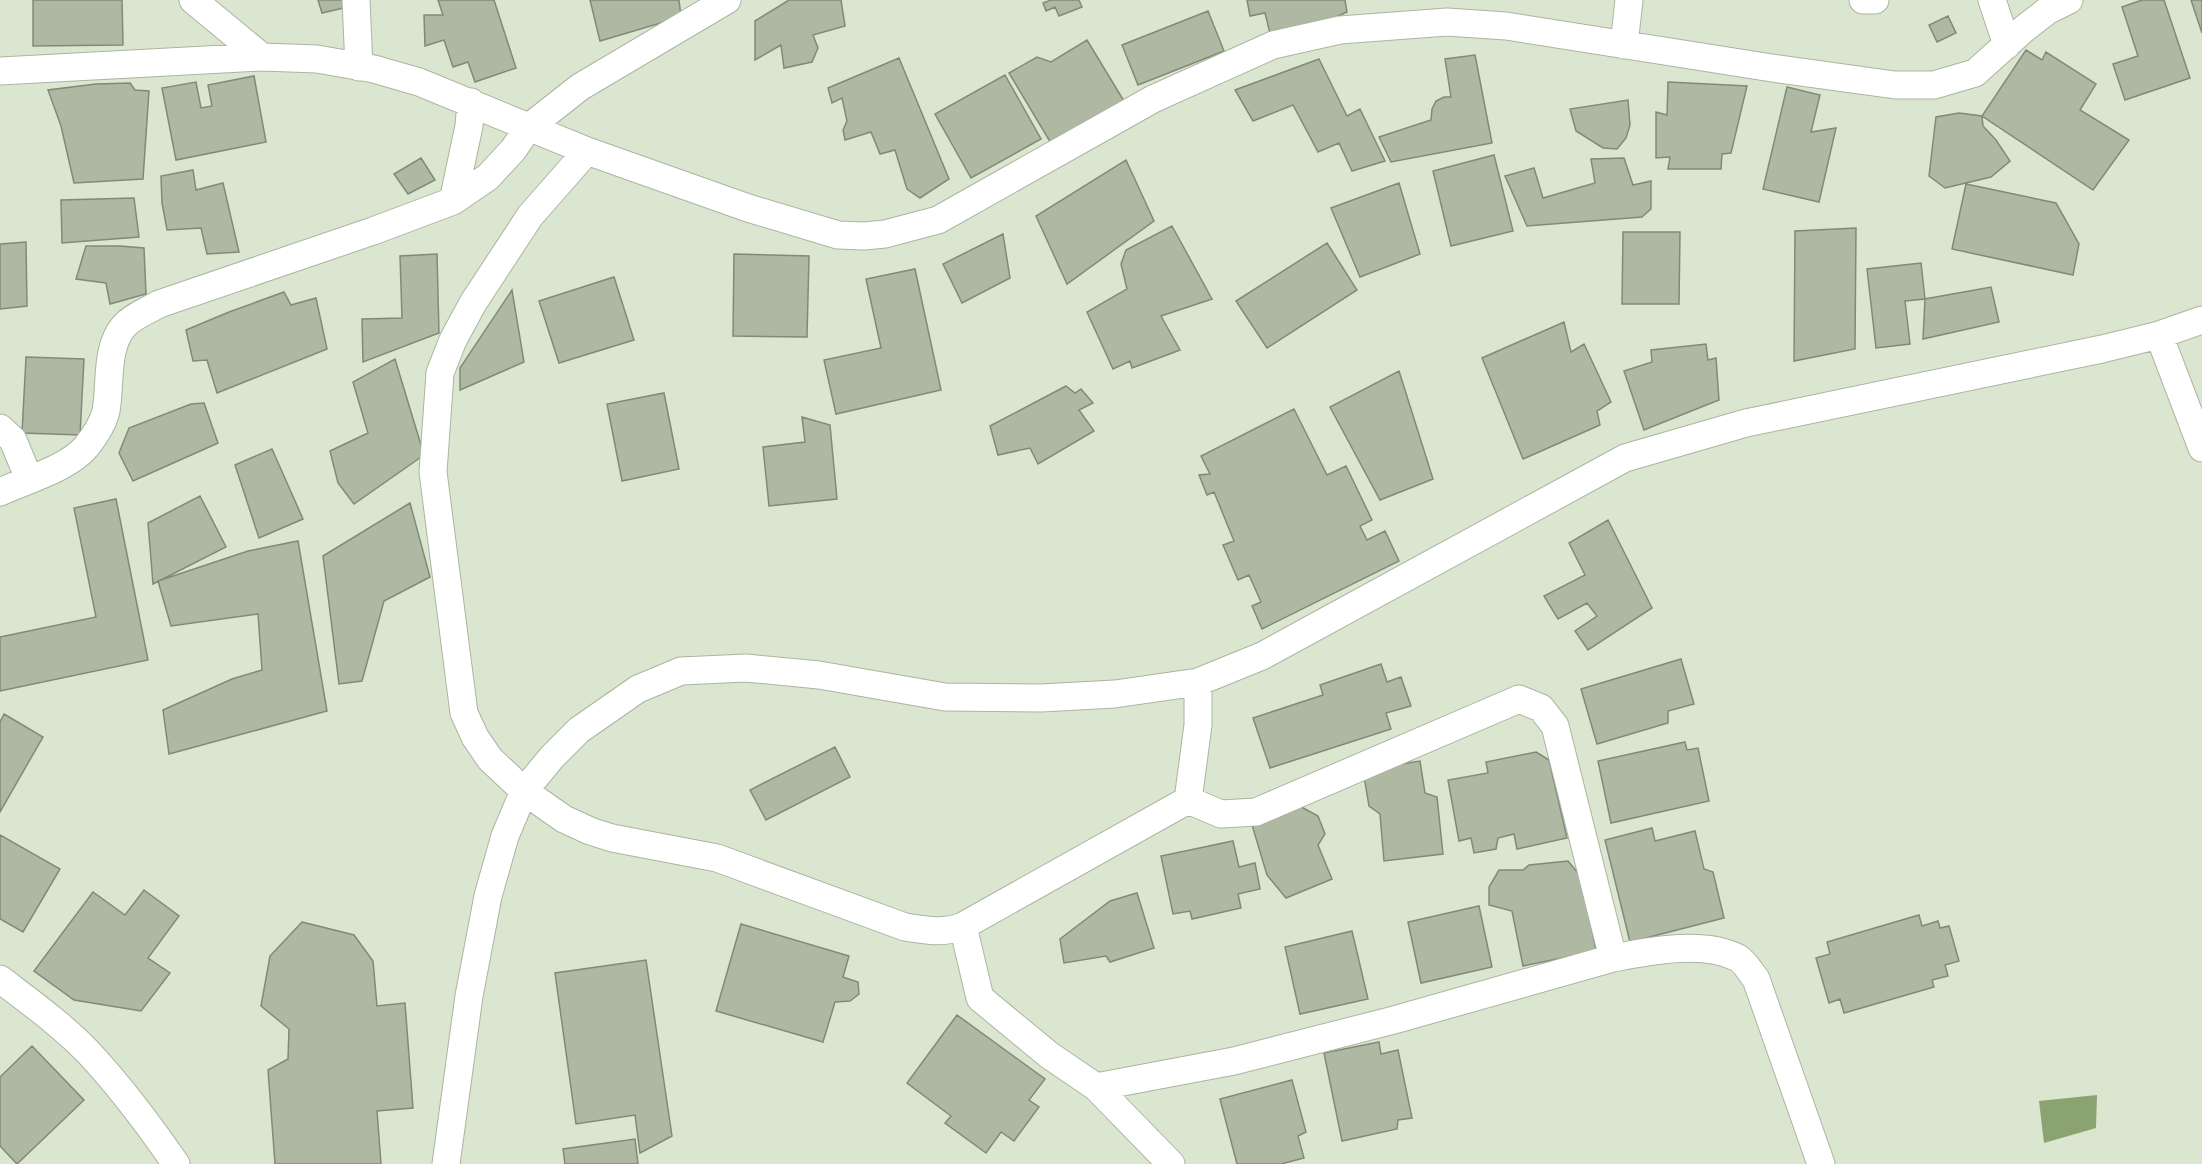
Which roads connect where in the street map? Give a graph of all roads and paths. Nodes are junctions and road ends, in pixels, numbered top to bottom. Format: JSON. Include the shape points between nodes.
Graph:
{"nodes":[{"id":1,"x":193,"y":0,"type":"edge"},
{"id":2,"x":356,"y":0,"type":"edge"},
{"id":3,"x":727,"y":0,"type":"edge"},
{"id":4,"x":1629,"y":0,"type":"edge"},
{"id":5,"x":1863,"y":0,"type":"edge"},
{"id":6,"x":1875,"y":0,"type":"edge"},
{"id":7,"x":1992,"y":0,"type":"edge"},
{"id":8,"x":2069,"y":0,"type":"edge"},
{"id":9,"x":1624,"y":45,"type":"junction"},
{"id":10,"x":2007,"y":45,"type":"junction"},
{"id":11,"x":262,"y":57,"type":"junction"},
{"id":12,"x":359,"y":67,"type":"junction"},
{"id":13,"x":0,"y":71,"type":"edge"},
{"id":14,"x":471,"y":102,"type":"junction"},
{"id":15,"x":528,"y":128,"type":"junction"},
{"id":16,"x":587,"y":151,"type":"junction"},
{"id":17,"x":453,"y":201,"type":"junction"},
{"id":18,"x":2202,"y":320,"type":"edge"},
{"id":19,"x":2160,"y":335,"type":"junction"},
{"id":20,"x":0,"y":428,"type":"edge"},
{"id":21,"x":2202,"y":448,"type":"edge"},
{"id":22,"x":30,"y":479,"type":"junction"},
{"id":23,"x":0,"y":492,"type":"edge"},
{"id":24,"x":1198,"y":682,"type":"junction"},
{"id":25,"x":524,"y":791,"type":"junction"},
{"id":26,"x":1188,"y":800,"type":"junction"},
{"id":27,"x":963,"y":926,"type":"junction"},
{"id":28,"x":1614,"y":958,"type":"junction"},
{"id":29,"x":0,"y":979,"type":"edge"},
{"id":30,"x":1096,"y":1087,"type":"junction"},
{"id":31,"x":176,"y":1164,"type":"edge"},
{"id":32,"x":446,"y":1164,"type":"edge"},
{"id":33,"x":1171,"y":1164,"type":"edge"},
{"id":34,"x":1821,"y":1164,"type":"edge"}],
"edges":[{"from":1,"to":11,"type":"street"},
{"from":2,"to":12,"type":"street"},
{"from":3,"to":15,"type":"street","via":[[580,87]]},
{"from":4,"to":9,"type":"street"},
{"from":5,"to":6,"type":"street"},
{"from":7,"to":10,"type":"street"},
{"from":8,"to":10,"type":"street","via":[[2048,11]]},
{"from":9,"to":10,"type":"street","via":[[1895,85],[1934,86],[1975,73]]},
{"from":9,"to":16,"type":"street","via":[[1506,26],[1447,22],[1340,30],[1273,45],[1153,99],[938,220],[885,234],[838,235],[804,226]]},
{"from":11,"to":12,"type":"street","via":[[316,59]]},
{"from":11,"to":13,"type":"street"},
{"from":12,"to":14,"type":"street","via":[[419,82]]},
{"from":14,"to":15,"type":"street"},
{"from":14,"to":17,"type":"street"},
{"from":15,"to":16,"type":"street"},
{"from":15,"to":17,"type":"street","via":[[479,186]]},
{"from":16,"to":25,"type":"street","via":[[530,216],[473,303],[440,373],[436,407],[433,472],[464,713],[490,759]]},
{"from":17,"to":22,"type":"street","via":[[159,304],[135,317],[115,339],[106,413],[98,432],[71,460]]},
{"from":18,"to":19,"type":"street"},
{"from":19,"to":21,"type":"street"},
{"from":19,"to":24,"type":"street","via":[[1746,423],[1625,458],[1262,656]]},
{"from":20,"to":22,"type":"street","via":[[14,440]]},
{"from":22,"to":23,"type":"street"},
{"from":24,"to":25,"type":"street","via":[[1115,694],[945,697],[819,675],[746,668],[681,671],[638,689],[579,730]]},
{"from":24,"to":26,"type":"street","via":[[1198,725]]},
{"from":25,"to":27,"type":"street","via":[[564,819],[601,835],[717,858],[905,927],[936,931]]},
{"from":25,"to":32,"type":"street","via":[[505,836],[488,896],[469,996]]},
{"from":26,"to":27,"type":"street"},
{"from":26,"to":28,"type":"street","via":[[1221,814],[1256,812],[1520,699],[1541,708],[1555,726]]},
{"from":27,"to":30,"type":"street","via":[[980,998],[1049,1055]]},
{"from":28,"to":30,"type":"street","via":[[1245,1058]]},
{"from":28,"to":34,"type":"street","via":[[1652,950],[1702,948],[1739,959],[1756,979]]},
{"from":29,"to":31,"type":"street","via":[[87,1051],[126,1094]]},
{"from":30,"to":33,"type":"street"}]}
